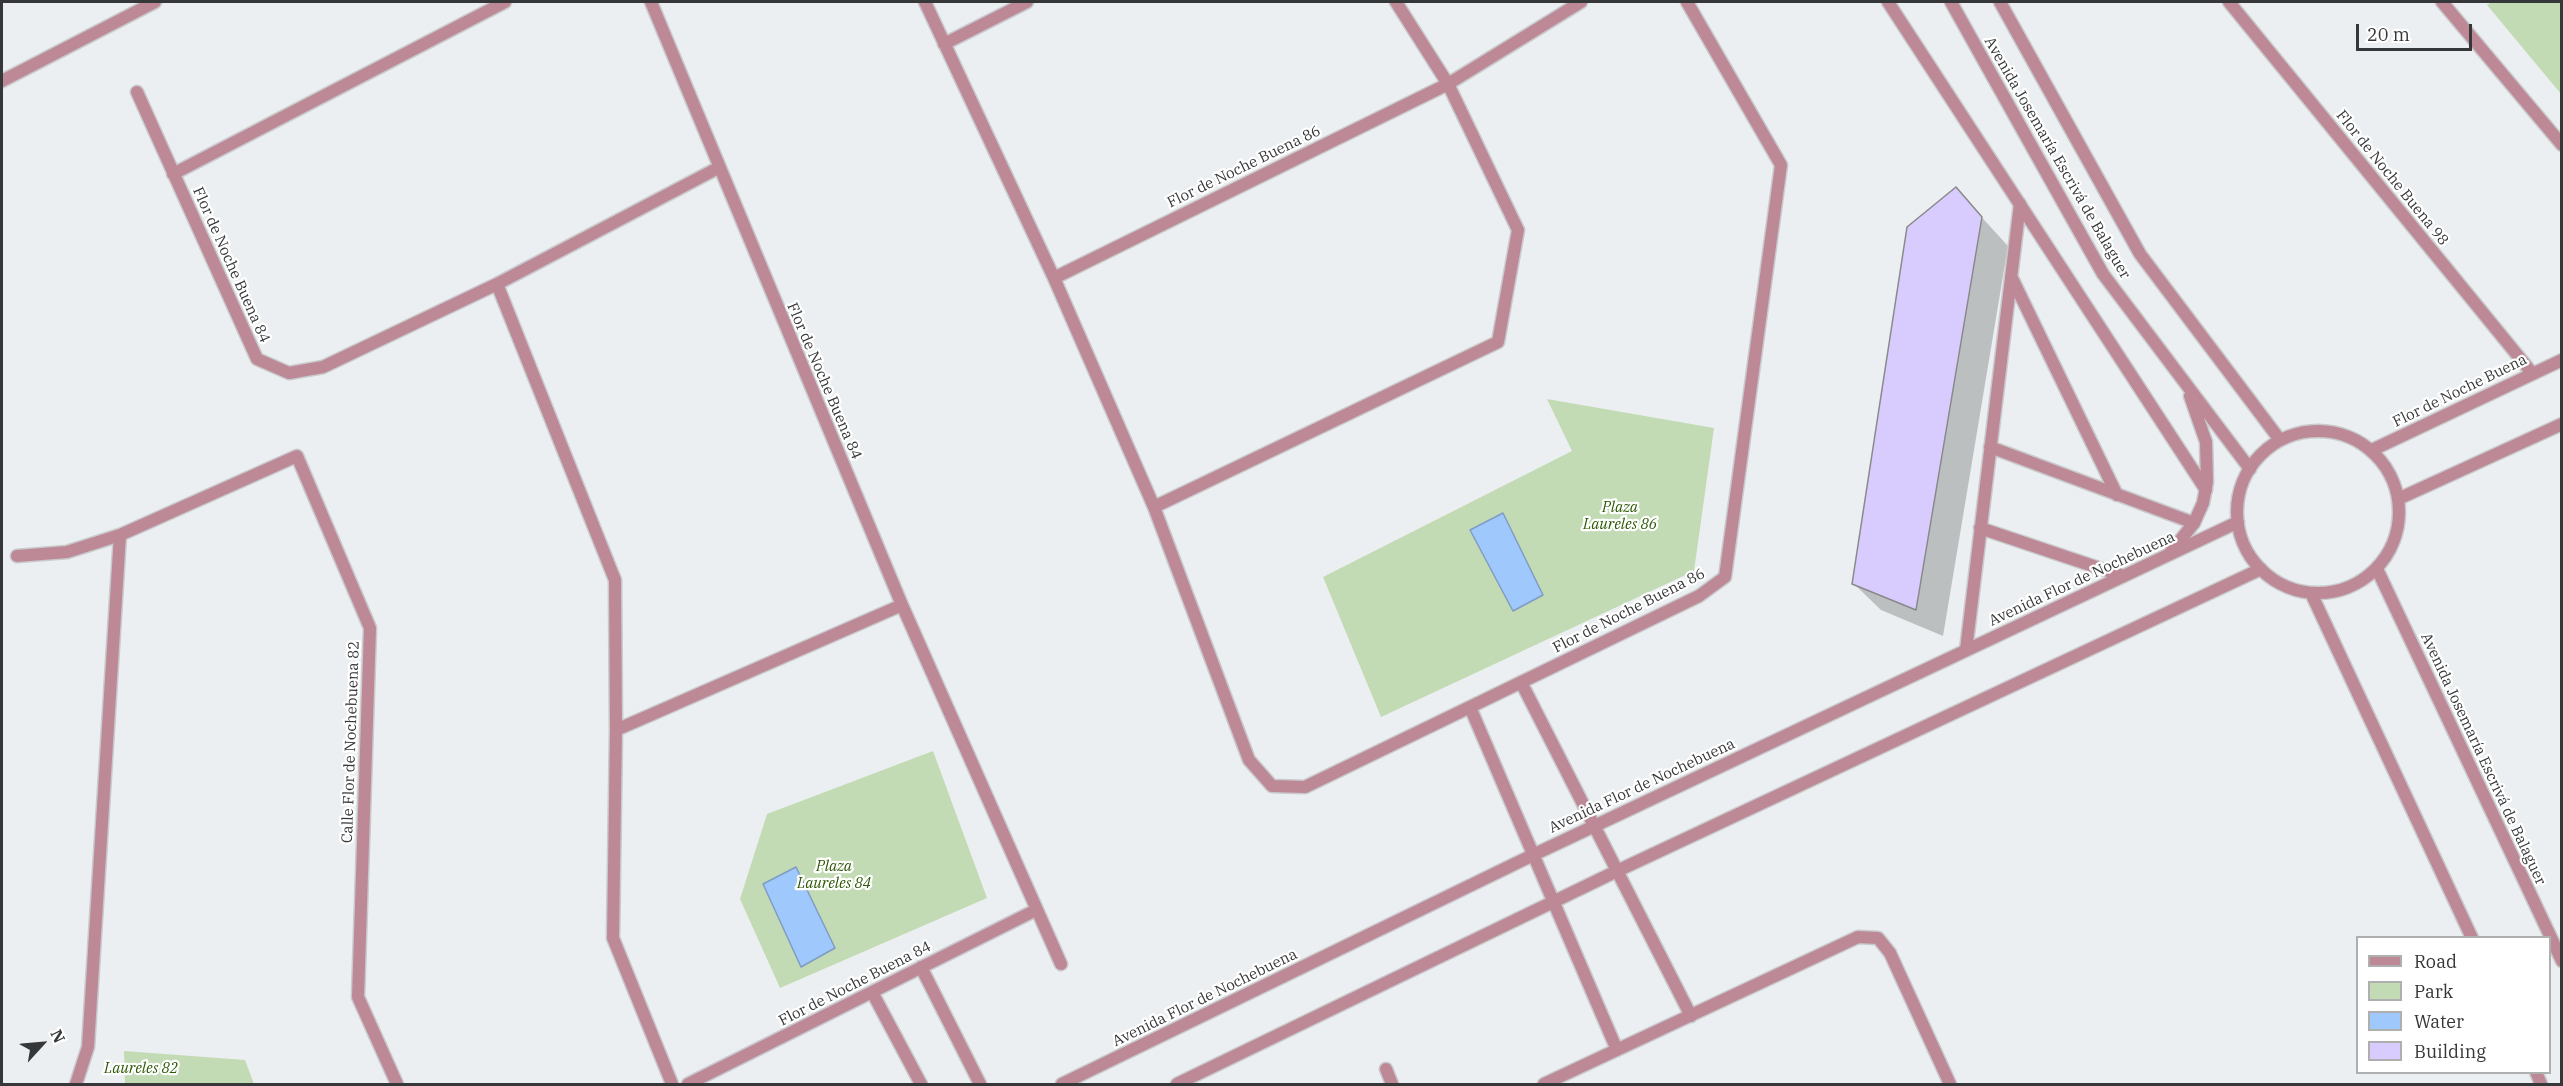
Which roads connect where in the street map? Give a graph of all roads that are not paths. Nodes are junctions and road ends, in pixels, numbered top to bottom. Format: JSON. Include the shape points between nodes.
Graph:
{"nodes":[{"id":1,"x":155,"y":2,"type":"edge"},
{"id":2,"x":504,"y":2,"type":"edge"},
{"id":3,"x":651,"y":2,"type":"edge"},
{"id":4,"x":925,"y":2,"type":"edge"},
{"id":5,"x":1027,"y":2,"type":"edge"},
{"id":6,"x":1396,"y":2,"type":"edge"},
{"id":7,"x":1581,"y":2,"type":"edge"},
{"id":8,"x":1687,"y":2,"type":"edge"},
{"id":9,"x":1888,"y":2,"type":"edge"},
{"id":10,"x":1951,"y":2,"type":"edge"},
{"id":11,"x":2000,"y":2,"type":"edge"},
{"id":12,"x":2229,"y":2,"type":"edge"},
{"id":13,"x":2442,"y":2,"type":"edge"},
{"id":14,"x":944,"y":44,"type":"junction"},
{"id":15,"x":2,"y":81,"type":"edge"},
{"id":16,"x":1448,"y":84,"type":"junction"},
{"id":17,"x":137,"y":92,"type":"dead end"},
{"id":18,"x":2562,"y":145,"type":"edge"},
{"id":19,"x":718,"y":168,"type":"junction"},
{"id":20,"x":172,"y":174,"type":"junction"},
{"id":21,"x":2020,"y":204,"type":"junction"},
{"id":22,"x":2011,"y":274,"type":"junction"},
{"id":23,"x":1054,"y":278,"type":"junction"},
{"id":24,"x":497,"y":284,"type":"junction"},
{"id":25,"x":2562,"y":360,"type":"edge"},
{"id":26,"x":2532,"y":374,"type":"junction"},
{"id":27,"x":2185,"y":384,"type":"junction"},
{"id":28,"x":2562,"y":424,"type":"edge"},
{"id":29,"x":2280,"y":440,"type":"junction"},
{"id":30,"x":1990,"y":447,"type":"junction"},
{"id":31,"x":2372,"y":450,"type":"junction"},
{"id":32,"x":2250,"y":469,"type":"junction"},
{"id":33,"x":2206,"y":490,"type":"junction"},
{"id":34,"x":2117,"y":495,"type":"junction"},
{"id":35,"x":2398,"y":499,"type":"junction"},
{"id":36,"x":1154,"y":507,"type":"junction"},
{"id":37,"x":2238,"y":522,"type":"junction"},
{"id":38,"x":2193,"y":523,"type":"junction"},
{"id":39,"x":1980,"y":528,"type":"junction"},
{"id":40,"x":120,"y":535,"type":"junction"},
{"id":41,"x":2170,"y":553,"type":"junction"},
{"id":42,"x":17,"y":556,"type":"dead end"},
{"id":43,"x":2261,"y":569,"type":"junction"},
{"id":44,"x":2377,"y":569,"type":"junction"},
{"id":45,"x":2122,"y":576,"type":"junction"},
{"id":46,"x":2311,"y":593,"type":"junction"},
{"id":47,"x":902,"y":605,"type":"junction"},
{"id":48,"x":1966,"y":650,"type":"junction"},
{"id":49,"x":1521,"y":682,"type":"junction"},
{"id":50,"x":1470,"y":707,"type":"junction"},
{"id":51,"x":616,"y":730,"type":"junction"},
{"id":52,"x":1594,"y":826,"type":"junction"},
{"id":53,"x":1533,"y":855,"type":"junction"},
{"id":54,"x":1617,"y":871,"type":"junction"},
{"id":55,"x":1554,"y":901,"type":"junction"},
{"id":56,"x":1036,"y":910,"type":"junction"},
{"id":57,"x":2471,"y":936,"type":"edge"},
{"id":58,"x":2550,"y":936,"type":"edge"},
{"id":59,"x":2551,"y":938,"type":"edge"},
{"id":60,"x":2562,"y":961,"type":"edge"},
{"id":61,"x":1060,"y":964,"type":"dead end"},
{"id":62,"x":921,"y":967,"type":"junction"},
{"id":63,"x":872,"y":992,"type":"junction"},
{"id":64,"x":1691,"y":1016,"type":"junction"},
{"id":65,"x":1617,"y":1050,"type":"junction"},
{"id":66,"x":1386,"y":1069,"type":"dead end"},
{"id":67,"x":76,"y":1084,"type":"edge"},
{"id":68,"x":397,"y":1084,"type":"edge"},
{"id":69,"x":672,"y":1084,"type":"edge"},
{"id":70,"x":688,"y":1084,"type":"edge"},
{"id":71,"x":921,"y":1084,"type":"edge"},
{"id":72,"x":980,"y":1084,"type":"edge"},
{"id":73,"x":1062,"y":1084,"type":"edge"},
{"id":74,"x":1178,"y":1084,"type":"edge"},
{"id":75,"x":1392,"y":1084,"type":"edge"},
{"id":76,"x":1544,"y":1084,"type":"edge"},
{"id":77,"x":1950,"y":1084,"type":"edge"}],
"edges":[{"from":1,"to":15,"type":"street"},
{"from":2,"to":20,"type":"street"},
{"from":3,"to":19,"type":"street","name":"Flor de Noche Buena 84"},
{"from":4,"to":14,"type":"street","name":"Flor de Noche Buena 86"},
{"from":5,"to":14,"type":"street"},
{"from":6,"to":16,"type":"street"},
{"from":7,"to":16,"type":"street","name":"Flor de Noche Buena 86"},
{"from":8,"to":49,"type":"street","name":"Flor de Noche Buena 86","via":[[1781,165],[1725,577],[1699,596]]},
{"from":9,"to":21,"type":"street"},
{"from":10,"to":27,"type":"street","name":"Avenida Josemaría Escrivá de Balaguer","via":[[2103,274]]},
{"from":11,"to":29,"type":"street","name":"Avenida Josemaría Escrivá de Balaguer","via":[[2140,254]]},
{"from":12,"to":26,"type":"street","name":"Flor de Noche Buena 98"},
{"from":13,"to":18,"type":"street"},
{"from":14,"to":23,"type":"street","name":"Flor de Noche Buena 86"},
{"from":16,"to":23,"type":"street","name":"Flor de Noche Buena 86"},
{"from":16,"to":36,"type":"street","via":[[1518,230],[1498,342]]},
{"from":17,"to":20,"type":"street","name":"Flor de Noche Buena 84"},
{"from":19,"to":24,"type":"street","name":"Flor de Noche Buena 84"},
{"from":19,"to":47,"type":"street","name":"Flor de Noche Buena 84"},
{"from":20,"to":24,"type":"street","name":"Flor de Noche Buena 84","via":[[257,359],[289,373],[323,367]]},
{"from":21,"to":22,"type":"street"},
{"from":21,"to":33,"type":"street"},
{"from":22,"to":30,"type":"street"},
{"from":22,"to":34,"type":"street"},
{"from":23,"to":36,"type":"street","name":"Flor de Noche Buena 86"},
{"from":24,"to":51,"type":"street","via":[[615,580]]},
{"from":25,"to":26,"type":"street","name":"Flor de Noche Buena"},
{"from":26,"to":31,"type":"street","name":"Flor de Noche Buena"},
{"from":27,"to":32,"type":"street","name":"Avenida Josemaría Escrivá de Balaguer"},
{"from":27,"to":33,"type":"street","via":[[2206,442]]},
{"from":28,"to":35,"type":"street"},
{"from":29,"to":31,"type":"street","via":[[2314,430],[2335,431]]},
{"from":29,"to":32,"type":"street","via":[[2258,456]]},
{"from":30,"to":34,"type":"street"},
{"from":30,"to":39,"type":"street"},
{"from":31,"to":35,"type":"street","via":[[2384,464]]},
{"from":32,"to":37,"type":"street","via":[[2239,491]]},
{"from":33,"to":38,"type":"street"},
{"from":34,"to":38,"type":"street"},
{"from":35,"to":44,"type":"street","via":[[2396,537]]},
{"from":36,"to":50,"type":"street","name":"Flor de Noche Buena 86","via":[[1249,760],[1272,786],[1305,787]]},
{"from":37,"to":41,"type":"street","name":"Avenida Flor de Nochebuena"},
{"from":37,"to":43,"type":"street","via":[[2241,538]]},
{"from":38,"to":41,"type":"street"},
{"from":39,"to":45,"type":"street"},
{"from":39,"to":48,"type":"street"},
{"from":40,"to":42,"type":"street","name":"Calle Flor de Nochebuena 82","via":[[66,552]]},
{"from":40,"to":67,"type":"street","via":[[88,1047]]},
{"from":40,"to":68,"type":"street","name":"Calle Flor de Nochebuena 82","via":[[297,456],[370,628],[358,997]]},
{"from":41,"to":45,"type":"street","name":"Avenida Flor de Nochebuena"},
{"from":43,"to":46,"type":"street","via":[[2289,588]]},
{"from":43,"to":54,"type":"street"},
{"from":44,"to":46,"type":"street","via":[[2358,584],[2335,592]]},
{"from":44,"to":58,"type":"street","name":"Avenida Josemaría Escrivá de Balaguer"},
{"from":45,"to":48,"type":"street","name":"Avenida Flor de Nochebuena"},
{"from":46,"to":57,"type":"street"},
{"from":47,"to":51,"type":"street"},
{"from":47,"to":56,"type":"street","name":"Flor de Noche Buena 84"},
{"from":48,"to":52,"type":"street","name":"Avenida Flor de Nochebuena"},
{"from":49,"to":50,"type":"street","name":"Flor de Noche Buena 86"},
{"from":49,"to":52,"type":"street"},
{"from":50,"to":53,"type":"street"},
{"from":51,"to":69,"type":"street","via":[[613,938]]},
{"from":52,"to":53,"type":"street","name":"Avenida Flor de Nochebuena"},
{"from":52,"to":54,"type":"street"},
{"from":53,"to":55,"type":"street"},
{"from":53,"to":73,"type":"street","name":"Avenida Flor de Nochebuena"},
{"from":54,"to":55,"type":"street"},
{"from":54,"to":64,"type":"street"},
{"from":55,"to":65,"type":"street"},
{"from":55,"to":74,"type":"street"},
{"from":56,"to":61,"type":"street","name":"Flor de Noche Buena 84"},
{"from":56,"to":62,"type":"street","name":"Flor de Noche Buena 84"},
{"from":59,"to":60,"type":"street","name":"Avenida Josemaría Escrivá de Balaguer"},
{"from":62,"to":63,"type":"street","name":"Flor de Noche Buena 84"},
{"from":62,"to":72,"type":"street"},
{"from":63,"to":70,"type":"street","name":"Flor de Noche Buena 84"},
{"from":63,"to":71,"type":"street"},
{"from":64,"to":65,"type":"street"},
{"from":64,"to":77,"type":"street","via":[[1858,938],[1878,938],[1890,953]]},
{"from":65,"to":76,"type":"street"},
{"from":66,"to":75,"type":"street"}]}
